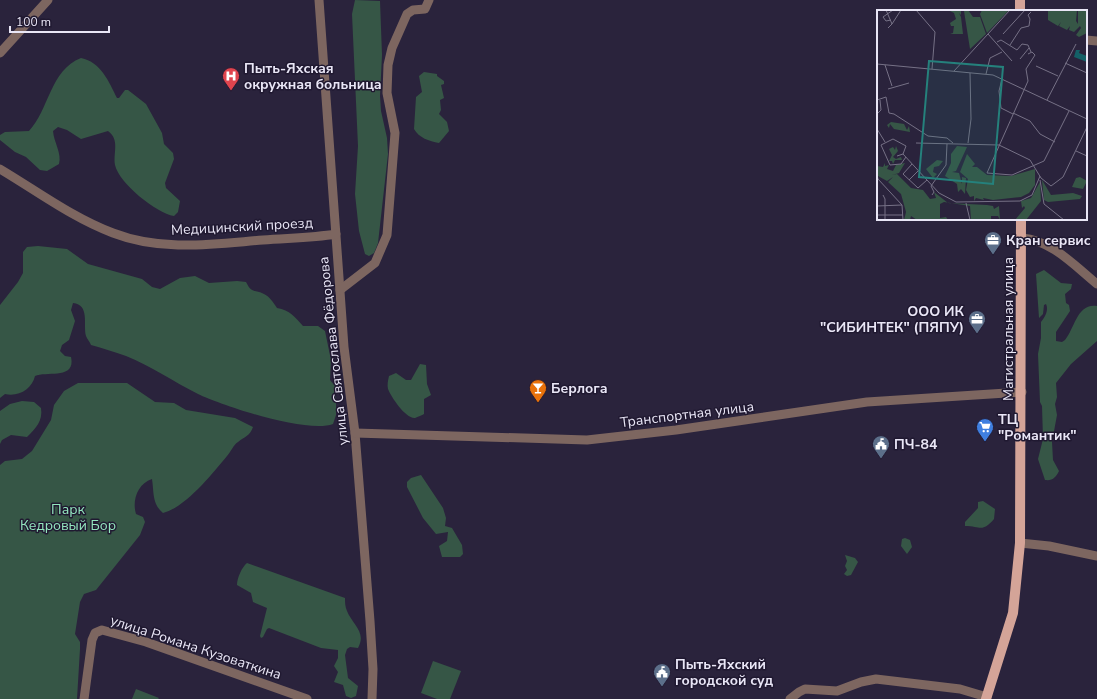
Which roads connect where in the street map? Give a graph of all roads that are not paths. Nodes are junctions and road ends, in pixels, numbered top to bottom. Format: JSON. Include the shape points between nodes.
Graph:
{"nodes":[{"id":1,"x":48,"y":0,"type":"edge"},
{"id":2,"x":319,"y":0,"type":"edge"},
{"id":3,"x":429,"y":0,"type":"edge"},
{"id":4,"x":1087,"y":40,"type":"edge"},
{"id":5,"x":1097,"y":41,"type":"edge"},
{"id":6,"x":0,"y":52,"type":"edge"},
{"id":7,"x":0,"y":169,"type":"edge"},
{"id":8,"x":1022,"y":220,"type":"edge"},
{"id":9,"x":336,"y":234,"type":"junction"},
{"id":10,"x":1022,"y":238,"type":"junction"},
{"id":11,"x":1097,"y":284,"type":"edge"},
{"id":12,"x":340,"y":290,"type":"junction"},
{"id":13,"x":1022,"y":392,"type":"junction"},
{"id":14,"x":355,"y":433,"type":"junction"},
{"id":15,"x":1020,"y":543,"type":"junction"},
{"id":16,"x":1097,"y":556,"type":"edge"},
{"id":17,"x":986,"y":698,"type":"edge"},
{"id":18,"x":84,"y":699,"type":"edge"},
{"id":19,"x":307,"y":699,"type":"edge"},
{"id":20,"x":372,"y":699,"type":"edge"},
{"id":21,"x":790,"y":699,"type":"edge"}],
"edges":[{"from":1,"to":6,"type":"street"},
{"from":2,"to":9,"type":"street","name":"улица Святослава Фёдорова"},
{"from":3,"to":12,"type":"street","via":[[424,9],[407,14],[392,48],[388,65],[387,94],[395,133],[386,235],[375,263]]},
{"from":4,"to":5,"type":"street"},
{"from":7,"to":9,"type":"street","name":"Медицинский проезд","via":[[88,222],[113,234],[143,242],[198,245]]},
{"from":8,"to":10,"type":"main road","name":"Магистральная улица"},
{"from":9,"to":12,"type":"street","name":"улица Святослава Фёдорова"},
{"from":10,"to":11,"type":"street","via":[[1035,240],[1050,247]]},
{"from":10,"to":13,"type":"main road","name":"Магистральная улица"},
{"from":12,"to":14,"type":"street","name":"улица Святослава Фёдорова"},
{"from":13,"to":14,"type":"street","name":"Транспортная улица","via":[[867,402],[676,430],[587,440]]},
{"from":13,"to":15,"type":"main road","name":"Магистральная улица"},
{"from":14,"to":20,"type":"street","name":"улица Святослава Фёдорова","via":[[370,621]]},
{"from":15,"to":16,"type":"street","via":[[1050,546]]},
{"from":15,"to":17,"type":"main road","name":"Магистральная улица","via":[[1012,613]]},
{"from":17,"to":21,"type":"street","via":[[960,689],[876,680],[837,690],[805,689]]},
{"from":18,"to":19,"type":"street","name":"улица Романа Кузоваткина","via":[[92,640],[95,633],[102,630],[146,642]]}]}
